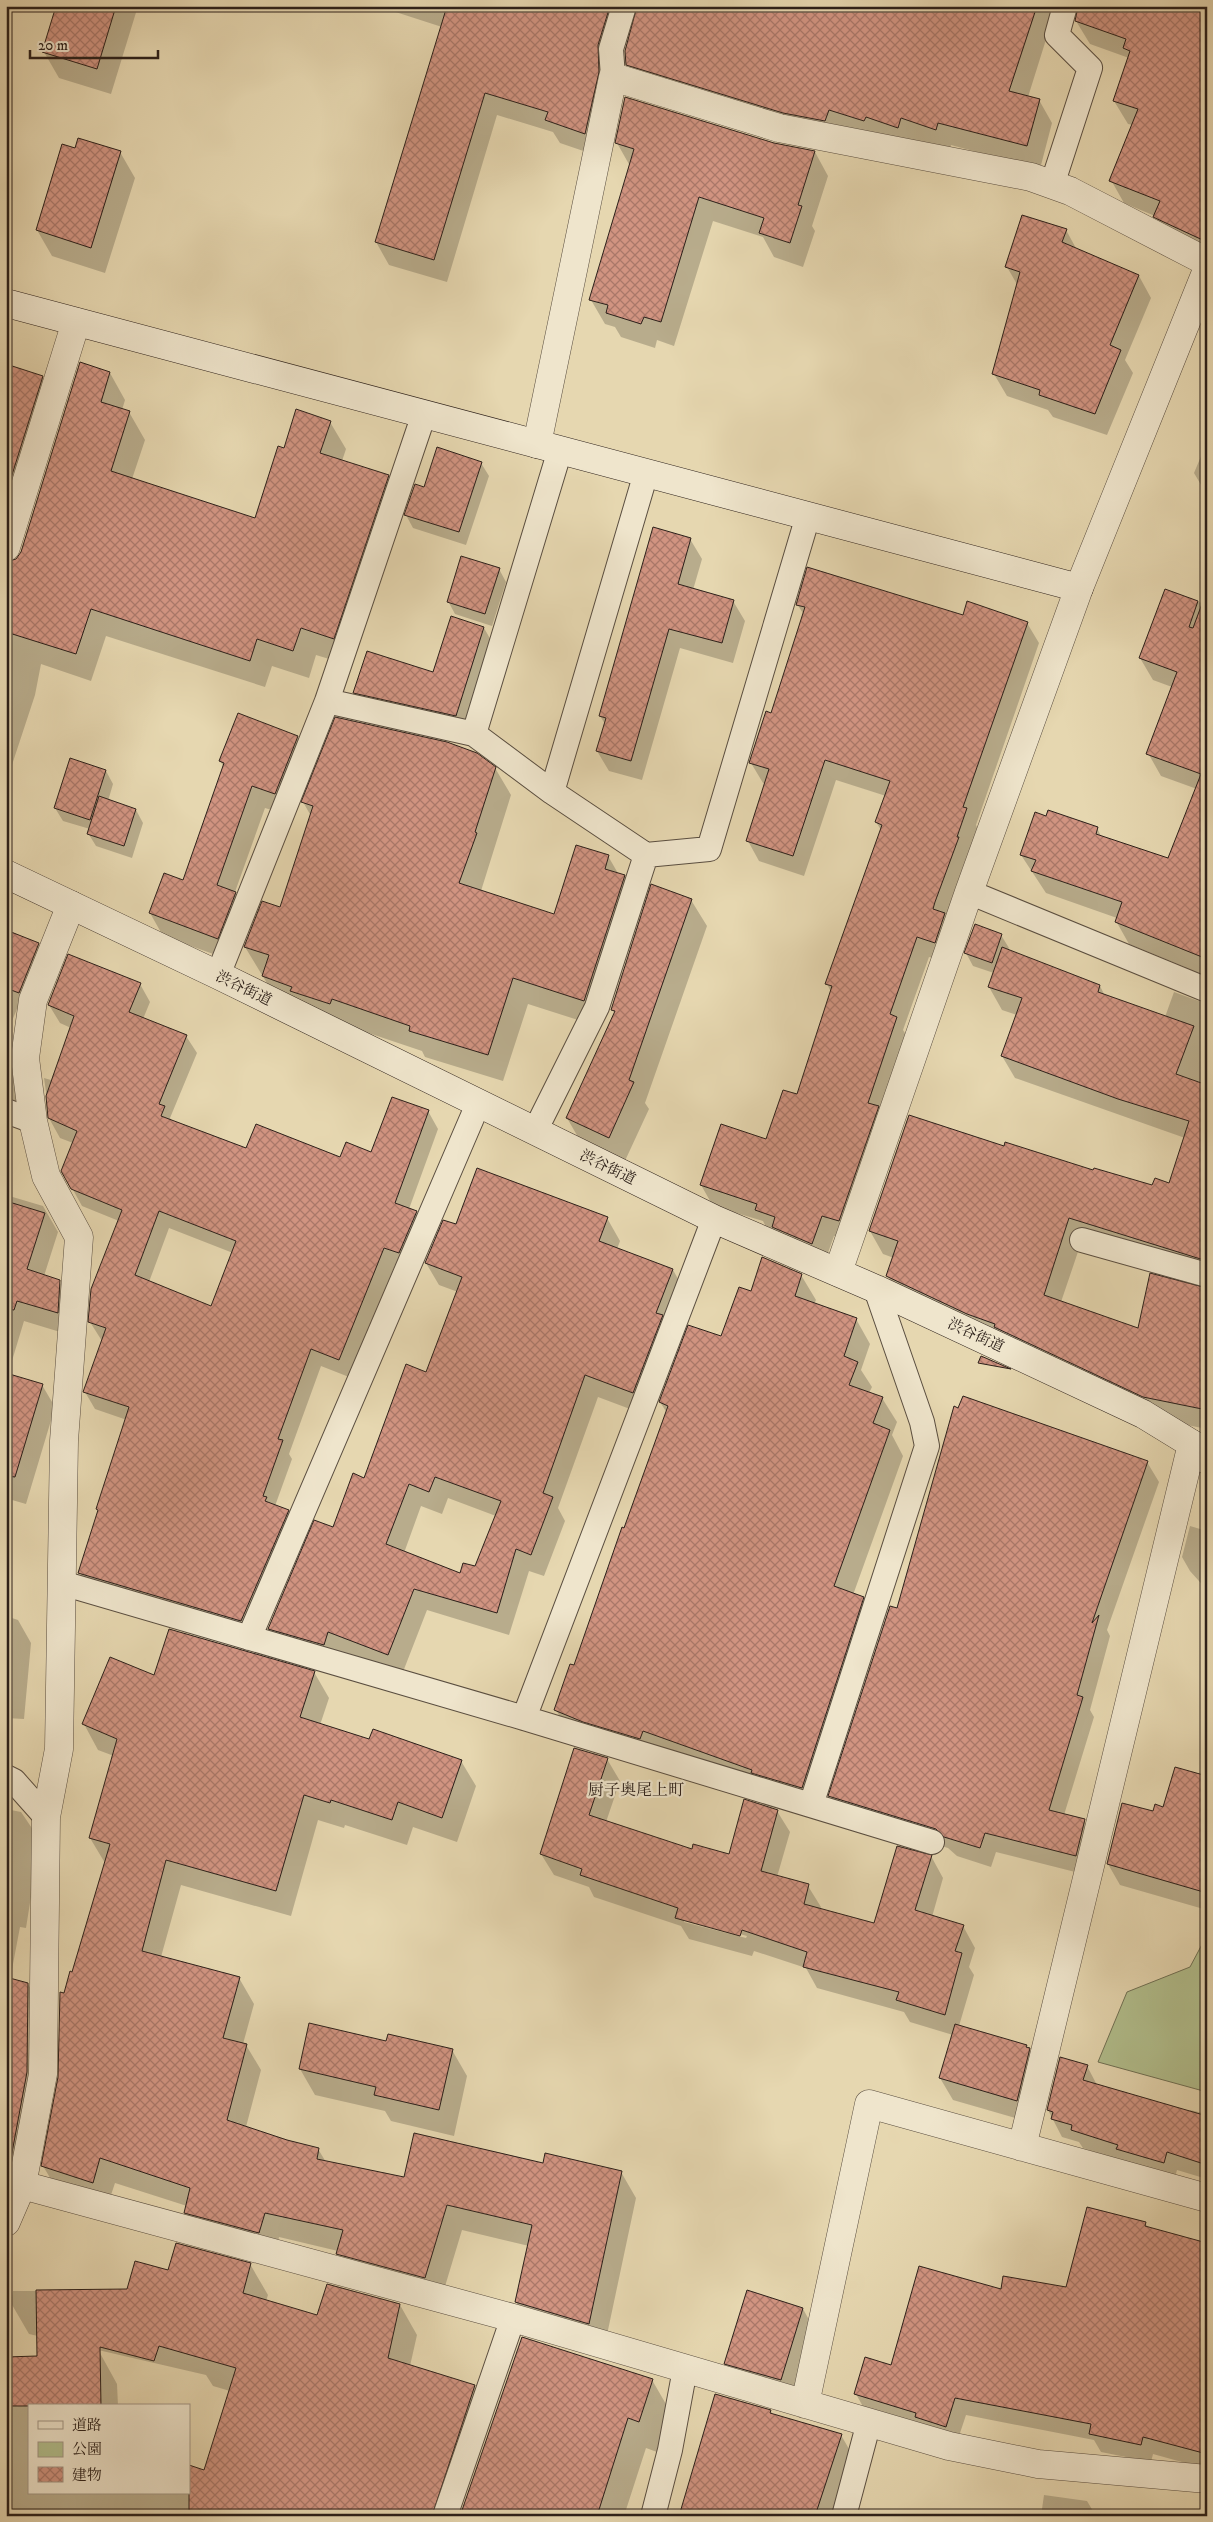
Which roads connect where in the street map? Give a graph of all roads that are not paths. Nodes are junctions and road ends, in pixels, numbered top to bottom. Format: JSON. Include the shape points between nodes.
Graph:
{"nodes":[{"id":1,"x":624,"y":6,"type":"edge"},
{"id":2,"x":1065,"y":6,"type":"edge"},
{"id":3,"x":613,"y":77,"type":"junction"},
{"id":4,"x":1052,"y":185,"type":"junction"},
{"id":5,"x":1206,"y":274,"type":"edge"},
{"id":6,"x":6,"y":303,"type":"edge"},
{"id":7,"x":76,"y":322,"type":"junction"},
{"id":8,"x":424,"y":414,"type":"junction"},
{"id":9,"x":548,"y":447,"type":"junction"},
{"id":10,"x":646,"y":473,"type":"junction"},
{"id":11,"x":808,"y":516,"type":"junction"},
{"id":12,"x":6,"y":547,"type":"edge"},
{"id":13,"x":1079,"y":588,"type":"junction"},
{"id":14,"x":327,"y":701,"type":"junction"},
{"id":15,"x":474,"y":734,"type":"junction"},
{"id":16,"x":552,"y":792,"type":"junction"},
{"id":17,"x":646,"y":855,"type":"junction"},
{"id":18,"x":6,"y":874,"type":"edge"},
{"id":19,"x":969,"y":892,"type":"junction"},
{"id":20,"x":71,"y":905,"type":"junction"},
{"id":21,"x":218,"y":975,"type":"junction"},
{"id":22,"x":1207,"y":990,"type":"edge"},
{"id":23,"x":478,"y":1104,"type":"junction"},
{"id":24,"x":6,"y":1111,"type":"edge"},
{"id":25,"x":33,"y":1121,"type":"junction"},
{"id":26,"x":535,"y":1131,"type":"junction"},
{"id":27,"x":714,"y":1219,"type":"junction"},
{"id":28,"x":1082,"y":1240,"type":"dead end"},
{"id":29,"x":838,"y":1272,"type":"junction"},
{"id":30,"x":1207,"y":1275,"type":"edge"},
{"id":31,"x":876,"y":1289,"type":"junction"},
{"id":32,"x":1200,"y":1452,"type":"edge"},
{"id":33,"x":62,"y":1583,"type":"junction"},
{"id":34,"x":249,"y":1638,"type":"junction"},
{"id":35,"x":524,"y":1718,"type":"junction"},
{"id":36,"x":6,"y":1777,"type":"edge"},
{"id":37,"x":811,"y":1805,"type":"junction"},
{"id":38,"x":46,"y":1817,"type":"junction"},
{"id":39,"x":932,"y":1842,"type":"dead end"},
{"id":40,"x":1022,"y":2147,"type":"junction"},
{"id":41,"x":14,"y":2184,"type":"edge"},
{"id":42,"x":1207,"y":2198,"type":"edge"},
{"id":43,"x":6,"y":2222,"type":"edge"},
{"id":44,"x":513,"y":2318,"type":"junction"},
{"id":45,"x":685,"y":2369,"type":"junction"},
{"id":46,"x":805,"y":2404,"type":"junction"},
{"id":47,"x":869,"y":2422,"type":"junction"},
{"id":48,"x":1207,"y":2479,"type":"edge"},
{"id":49,"x":445,"y":2516,"type":"edge"},
{"id":50,"x":653,"y":2516,"type":"edge"},
{"id":51,"x":844,"y":2516,"type":"edge"}],
"edges":[{"from":1,"to":3,"type":"lane","via":[[611,49]]},
{"from":2,"to":4,"type":"lane","via":[[1057,35],[1090,68]]},
{"from":3,"to":4,"type":"street","via":[[779,128],[1031,177]]},
{"from":3,"to":9,"type":"street"},
{"from":4,"to":5,"type":"street","via":[[1070,191]]},
{"from":5,"to":13,"type":"street"},
{"from":6,"to":7,"type":"street"},
{"from":7,"to":8,"type":"street"},
{"from":7,"to":12,"type":"street"},
{"from":8,"to":9,"type":"street"},
{"from":8,"to":14,"type":"lane"},
{"from":9,"to":10,"type":"street"},
{"from":9,"to":15,"type":"lane"},
{"from":10,"to":11,"type":"street"},
{"from":10,"to":16,"type":"lane"},
{"from":11,"to":13,"type":"street"},
{"from":11,"to":17,"type":"lane","via":[[709,849]]},
{"from":13,"to":19,"type":"street"},
{"from":14,"to":15,"type":"lane"},
{"from":14,"to":21,"type":"lane"},
{"from":15,"to":16,"type":"lane"},
{"from":16,"to":17,"type":"lane"},
{"from":17,"to":26,"type":"lane","via":[[597,1007]]},
{"from":18,"to":20,"type":"street","name":"渋谷街道"},
{"from":19,"to":22,"type":"lane"},
{"from":19,"to":29,"type":"street"},
{"from":20,"to":21,"type":"street","name":"渋谷街道"},
{"from":20,"to":25,"type":"street","via":[[33,1000],[25,1058]]},
{"from":21,"to":23,"type":"street","name":"渋谷街道"},
{"from":23,"to":26,"type":"street","name":"渋谷街道"},
{"from":23,"to":34,"type":"lane"},
{"from":24,"to":25,"type":"lane"},
{"from":25,"to":33,"type":"street","via":[[46,1176],[79,1237],[64,1441]]},
{"from":26,"to":27,"type":"street","name":"渋谷街道"},
{"from":27,"to":29,"type":"street","name":"渋谷街道"},
{"from":27,"to":35,"type":"lane"},
{"from":28,"to":30,"type":"lane"},
{"from":29,"to":31,"type":"street","name":"渋谷街道"},
{"from":31,"to":32,"type":"street","name":"渋谷街道","via":[[1143,1414]]},
{"from":31,"to":37,"type":"lane","via":[[922,1422],[927,1446]]},
{"from":32,"to":40,"type":"street"},
{"from":33,"to":34,"type":"lane"},
{"from":33,"to":38,"type":"street","via":[[60,1749]]},
{"from":34,"to":35,"type":"lane"},
{"from":35,"to":37,"type":"lane"},
{"from":36,"to":38,"type":"lane","via":[[14,1781]]},
{"from":37,"to":39,"type":"lane"},
{"from":38,"to":41,"type":"street","via":[[43,2074]]},
{"from":40,"to":42,"type":"street"},
{"from":40,"to":46,"type":"street","via":[[869,2104]]},
{"from":41,"to":43,"type":"street"},
{"from":41,"to":44,"type":"street"},
{"from":44,"to":45,"type":"street"},
{"from":44,"to":49,"type":"lane"},
{"from":45,"to":46,"type":"street"},
{"from":45,"to":50,"type":"lane","via":[[670,2450]]},
{"from":46,"to":47,"type":"street"},
{"from":47,"to":48,"type":"street","via":[[949,2446],[1038,2464]]},
{"from":47,"to":51,"type":"lane"}]}
